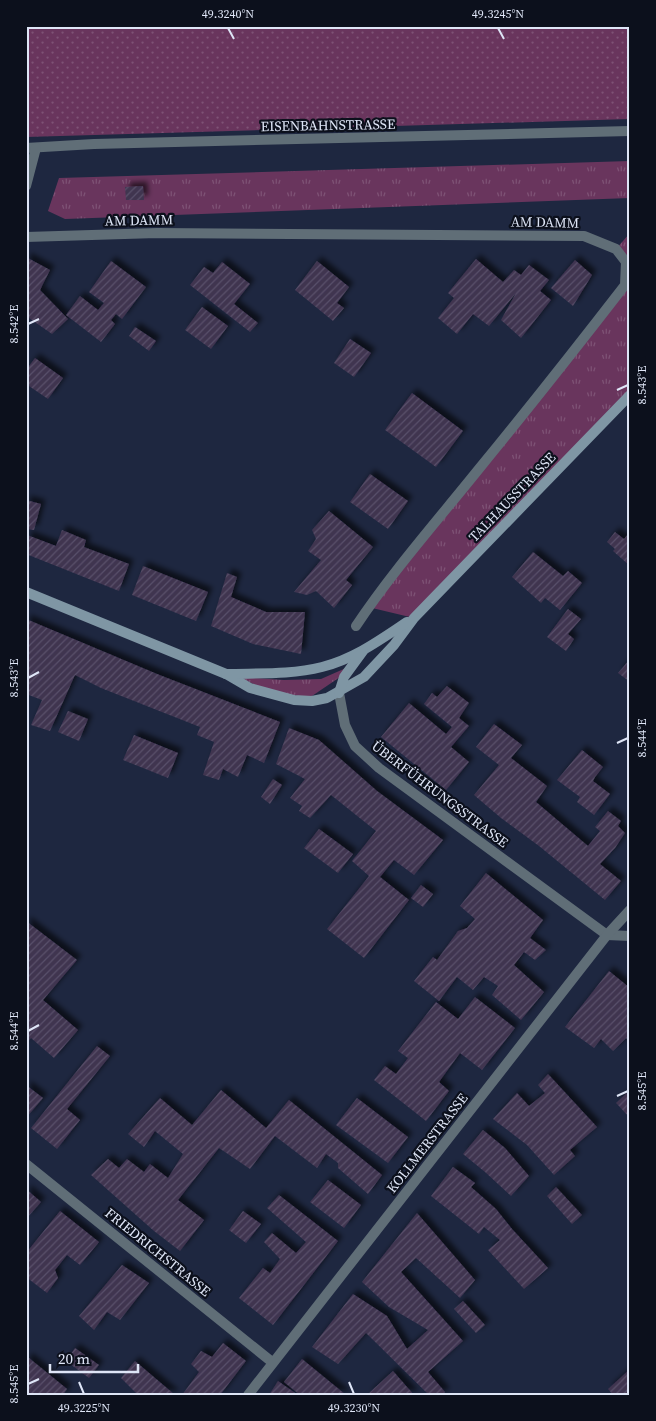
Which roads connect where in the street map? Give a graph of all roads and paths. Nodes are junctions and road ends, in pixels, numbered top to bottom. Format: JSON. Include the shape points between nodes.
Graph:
{"nodes":[{"id":1,"x":630,"y":131,"type":"edge"},
{"id":2,"x":31,"y":148,"type":"edge"},
{"id":3,"x":26,"y":186,"type":"edge"},
{"id":4,"x":26,"y":237,"type":"edge"},
{"id":5,"x":630,"y":395,"type":"edge"},
{"id":6,"x":26,"y":592,"type":"edge"},
{"id":7,"x":414,"y":618,"type":"junction"},
{"id":8,"x":356,"y":626,"type":"dead end"},
{"id":9,"x":364,"y":650,"type":"junction"},
{"id":10,"x":226,"y":674,"type":"junction"},
{"id":11,"x":339,"y":693,"type":"junction"},
{"id":12,"x":630,"y":910,"type":"edge"},
{"id":13,"x":607,"y":936,"type":"junction"},
{"id":14,"x":630,"y":936,"type":"edge"},
{"id":15,"x":26,"y":1164,"type":"edge"},
{"id":16,"x":272,"y":1362,"type":"junction"},
{"id":17,"x":248,"y":1395,"type":"edge"}],
"edges":[{"from":1,"to":2,"type":"street","name":"EISENBAHNSTRASSE"},
{"from":2,"to":3,"type":"street"},
{"from":4,"to":8,"type":"street","name":"AM DAMM","via":[[157,233],[584,236],[616,249],[626,262],[625,285]]},
{"from":5,"to":7,"type":"main road","name":"TALHAUSSTRASSE"},
{"from":6,"to":10,"type":"main road"},
{"from":7,"to":9,"type":"main road","name":"TALHAUSSTRASSE"},
{"from":7,"to":11,"type":"main road","name":"TALHAUSSTRASSE","via":[[364,677]]},
{"from":9,"to":10,"type":"main road","via":[[323,667]]},
{"from":9,"to":11,"type":"main road","via":[[344,678]]},
{"from":10,"to":11,"type":"main road","via":[[250,688],[294,700],[312,701]]},
{"from":11,"to":13,"type":"street","name":"ÜBERFÜHRUNGSSTRASSE","via":[[345,725],[355,746],[379,768]]},
{"from":12,"to":13,"type":"street","name":"KOLLMERSTRASSE"},
{"from":13,"to":14,"type":"street"},
{"from":13,"to":16,"type":"street","name":"KOLLMERSTRASSE"},
{"from":15,"to":16,"type":"street","name":"FRIEDRICHSTRASSE"},
{"from":16,"to":17,"type":"street","name":"KOLLMERSTRASSE"}]}
